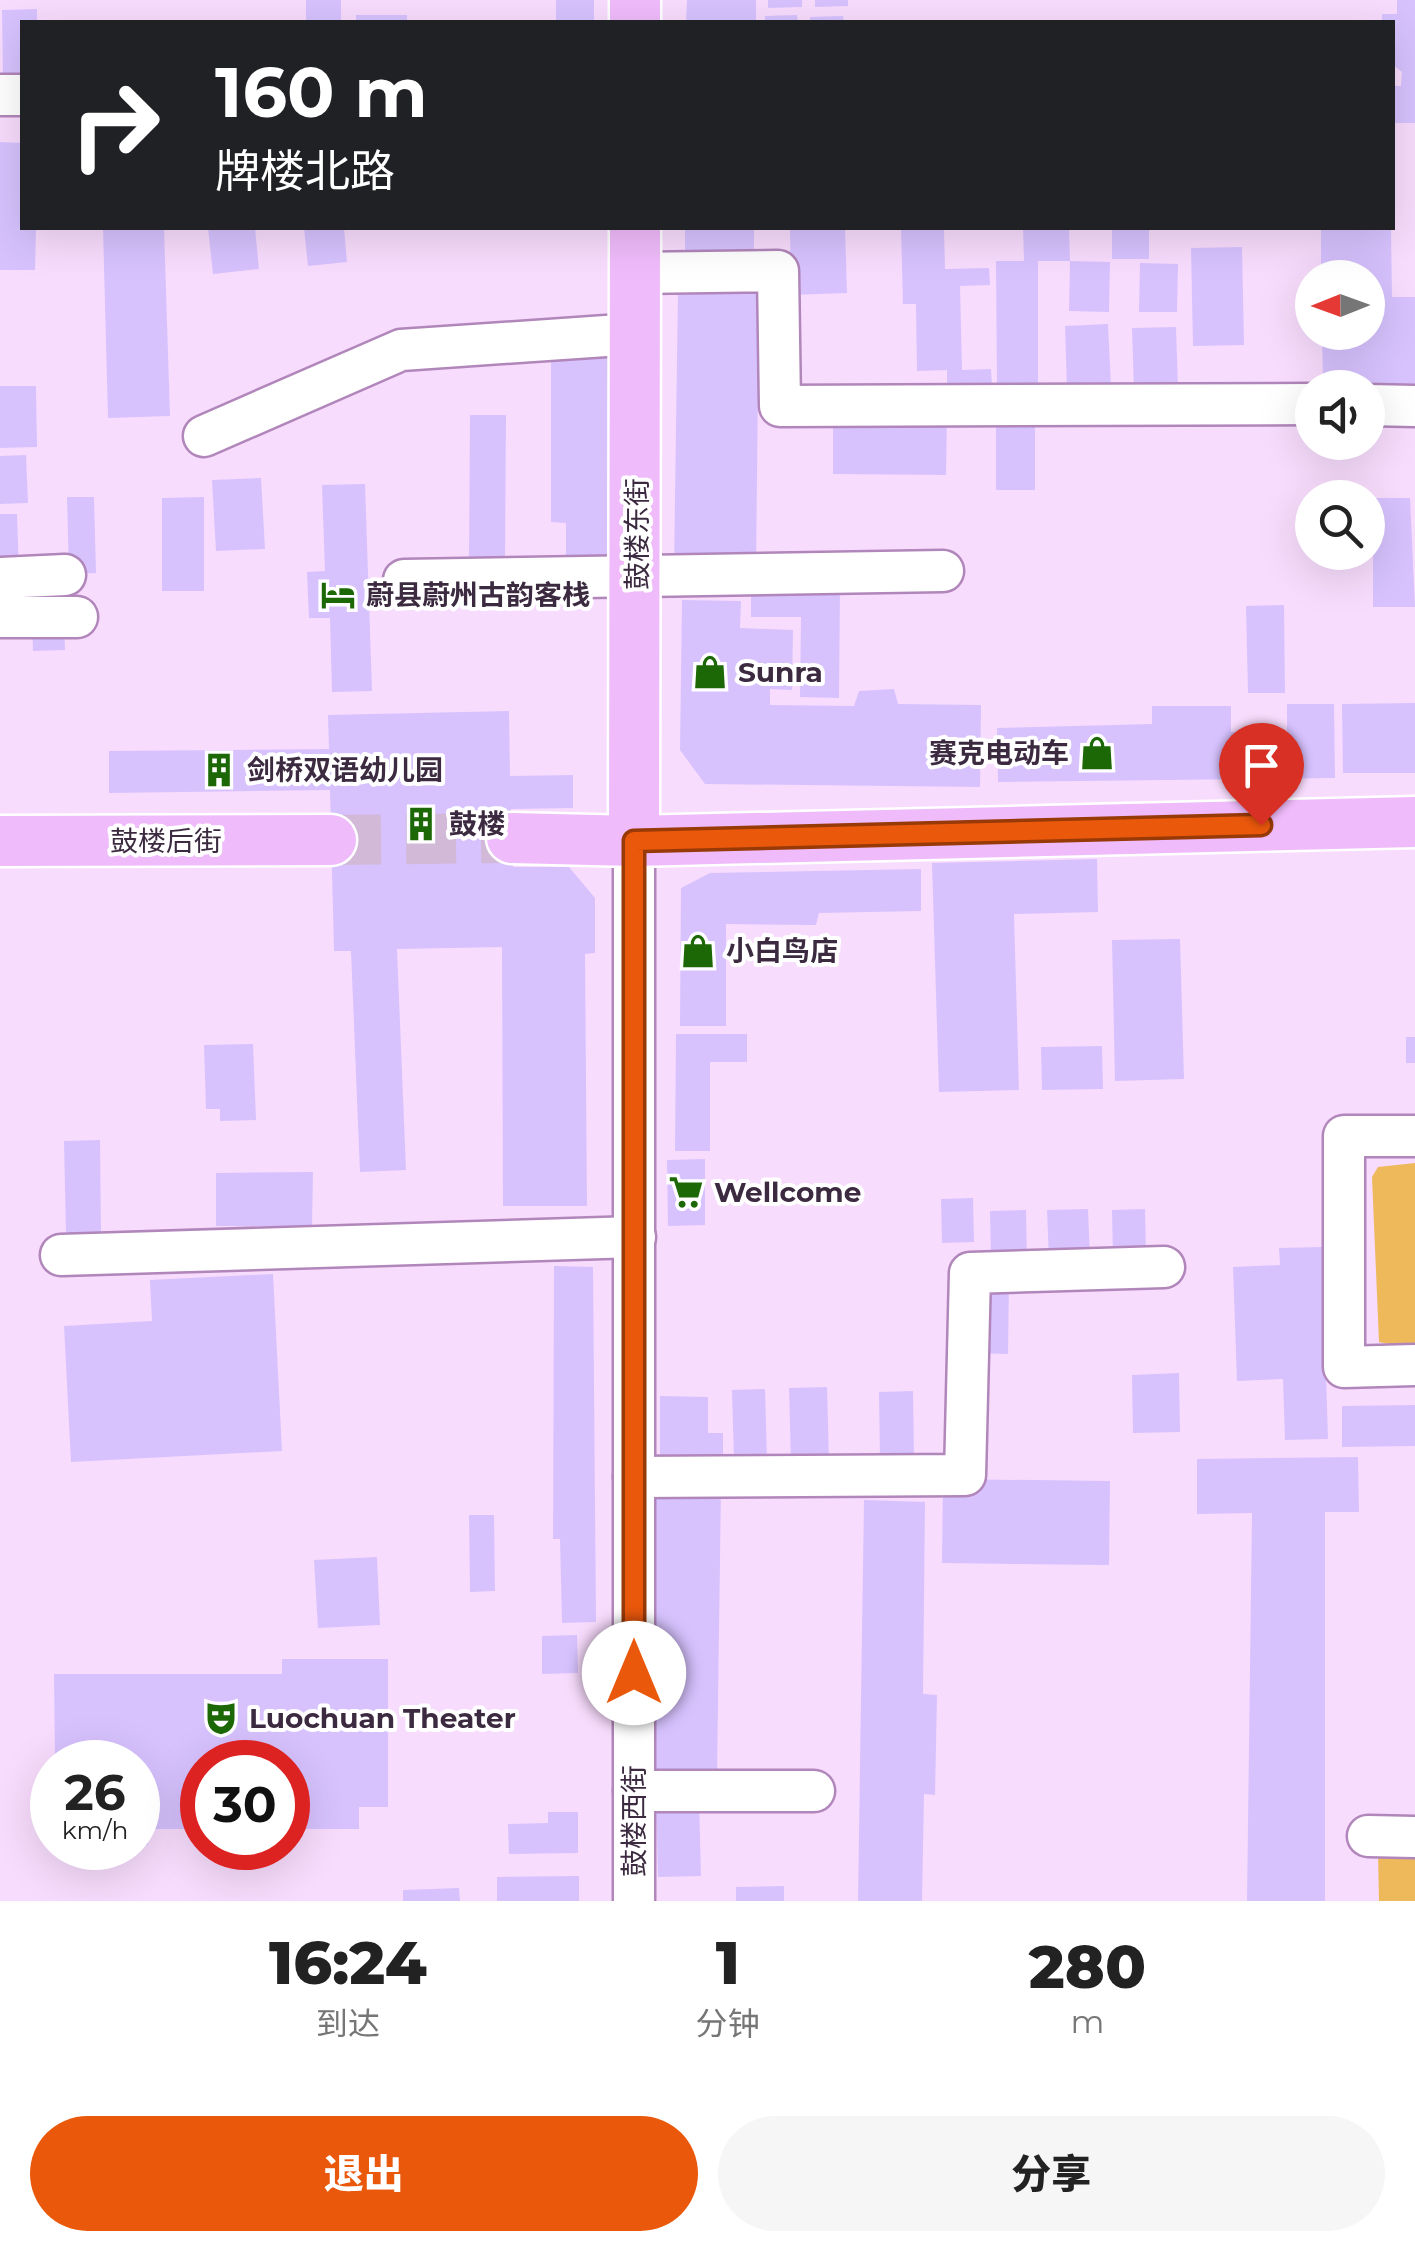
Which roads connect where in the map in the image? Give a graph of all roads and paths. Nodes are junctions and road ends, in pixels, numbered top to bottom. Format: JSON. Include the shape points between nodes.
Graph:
{"nodes":[{"id":1,"x":635,"y":250,"type":"edge"},
{"id":2,"x":635,"y":334,"type":"junction"},
{"id":3,"x":1295,"y":404,"type":"edge"},
{"id":4,"x":1385,"y":405,"type":"edge"},
{"id":5,"x":1415,"y":406,"type":"edge"},
{"id":6,"x":204,"y":436,"type":"dead end"},
{"id":7,"x":943,"y":571,"type":"dead end"},
{"id":8,"x":637,"y":574,"type":"junction"},
{"id":9,"x":65,"y":575,"type":"dead end"},
{"id":10,"x":0,"y":578,"type":"edge"},
{"id":11,"x":404,"y":580,"type":"dead end"},
{"id":12,"x":77,"y":617,"type":"dead end"},
{"id":13,"x":0,"y":618,"type":"edge"},
{"id":14,"x":1415,"y":822,"type":"edge"},
{"id":15,"x":512,"y":838,"type":"tunnel mouth"},
{"id":16,"x":331,"y":840,"type":"tunnel mouth"},
{"id":17,"x":634,"y":841,"type":"junction"},
{"id":18,"x":0,"y":842,"type":"edge"},
{"id":19,"x":1415,"y":1136,"type":"edge"},
{"id":20,"x":634,"y":1237,"type":"junction"},
{"id":21,"x":61,"y":1255,"type":"dead end"},
{"id":22,"x":1164,"y":1267,"type":"dead end"},
{"id":23,"x":1415,"y":1366,"type":"edge"},
{"id":24,"x":634,"y":1477,"type":"junction"},
{"id":25,"x":634,"y":1790,"type":"junction"},
{"id":26,"x":814,"y":1791,"type":"dead end"},
{"id":27,"x":1368,"y":1836,"type":"dead end"},
{"id":28,"x":1415,"y":1837,"type":"edge"},
{"id":29,"x":634,"y":1901,"type":"edge"}],
"edges":[{"from":1,"to":2,"type":"main road","name":"鼓楼东街"},
{"from":1,"to":3,"type":"street","via":[[778,271],[780,406]]},
{"from":2,"to":6,"type":"street","via":[[401,350]]},
{"from":2,"to":8,"type":"main road","name":"鼓楼东街"},
{"from":4,"to":5,"type":"street"},
{"from":7,"to":8,"type":"street"},
{"from":8,"to":11,"type":"street"},
{"from":8,"to":17,"type":"main road","name":"鼓楼东街"},
{"from":9,"to":10,"type":"street"},
{"from":12,"to":13,"type":"street"},
{"from":14,"to":17,"type":"main road"},
{"from":15,"to":17,"type":"main road"},
{"from":16,"to":18,"type":"main road","name":"鼓楼后街"},
{"from":17,"to":20,"type":"street","name":"鼓楼西街"},
{"from":19,"to":23,"type":"street","via":[[1344,1136],[1344,1367]]},
{"from":20,"to":21,"type":"street"},
{"from":20,"to":24,"type":"street","name":"鼓楼西街"},
{"from":22,"to":24,"type":"street","via":[[970,1273],[965,1476]]},
{"from":24,"to":25,"type":"street","name":"鼓楼西街"},
{"from":25,"to":26,"type":"street"},
{"from":25,"to":29,"type":"street","name":"鼓楼西街"},
{"from":27,"to":28,"type":"street"}]}
